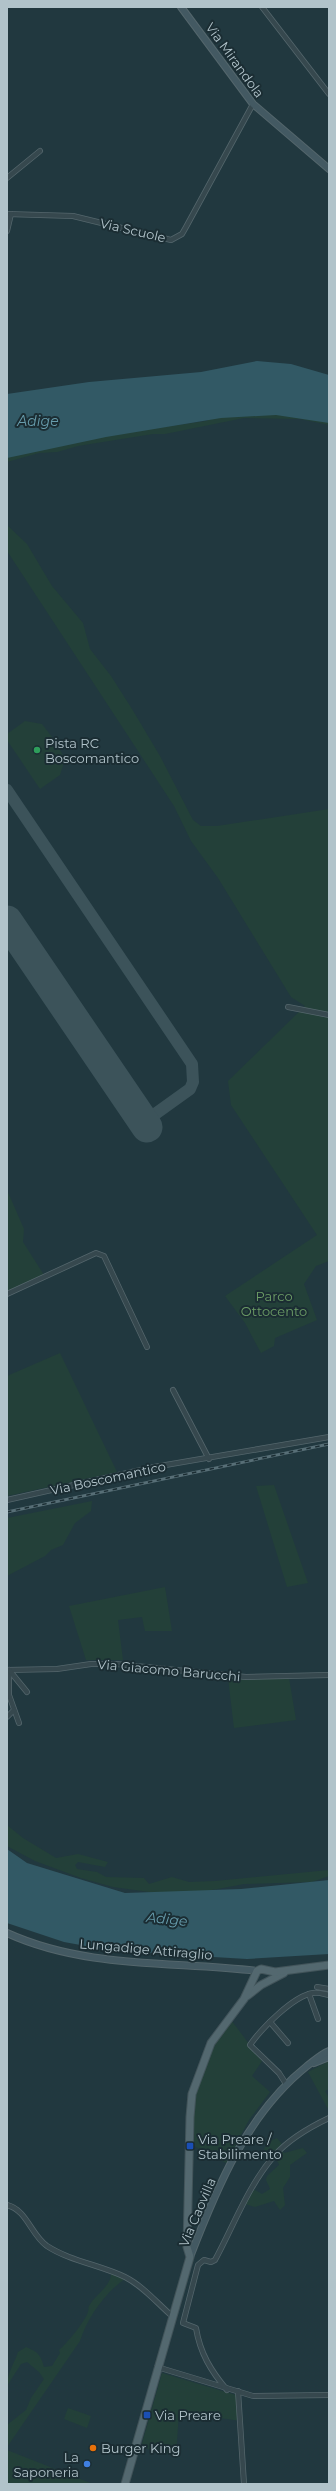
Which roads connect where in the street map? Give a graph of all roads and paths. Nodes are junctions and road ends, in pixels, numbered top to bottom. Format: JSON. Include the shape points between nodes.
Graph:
{"nodes":[{"id":1,"x":181,"y":7,"type":"edge"},
{"id":2,"x":262,"y":7,"type":"edge"},
{"id":3,"x":329,"y":94,"type":"edge"},
{"id":4,"x":253,"y":104,"type":"junction"},
{"id":5,"x":40,"y":151,"type":"dead end"},
{"id":6,"x":329,"y":169,"type":"edge"},
{"id":7,"x":7,"y":178,"type":"edge"},
{"id":8,"x":9,"y":214,"type":"edge"},
{"id":9,"x":7,"y":231,"type":"edge"},
{"id":10,"x":288,"y":1007,"type":"dead end"},
{"id":11,"x":329,"y":1015,"type":"edge"},
{"id":12,"x":7,"y":1294,"type":"edge"},
{"id":13,"x":146,"y":1347,"type":"dead end"},
{"id":14,"x":173,"y":1390,"type":"dead end"},
{"id":15,"x":329,"y":1437,"type":"edge"},
{"id":16,"x":210,"y":1459,"type":"junction"},
{"id":17,"x":7,"y":1500,"type":"edge"},
{"id":18,"x":8,"y":1670,"type":"edge"},
{"id":19,"x":329,"y":1675,"type":"edge"},
{"id":20,"x":27,"y":1692,"type":"dead end"},
{"id":21,"x":14,"y":1710,"type":"junction"},
{"id":22,"x":7,"y":1717,"type":"edge"},
{"id":23,"x":19,"y":1724,"type":"dead end"},
{"id":24,"x":7,"y":1933,"type":"edge"},
{"id":25,"x":329,"y":1965,"type":"edge"},
{"id":26,"x":295,"y":1969,"type":"junction"},
{"id":27,"x":257,"y":1974,"type":"junction"},
{"id":28,"x":268,"y":1981,"type":"junction"},
{"id":29,"x":261,"y":1985,"type":"junction"},
{"id":30,"x":317,"y":1987,"type":"dead end"},
{"id":31,"x":329,"y":1989,"type":"edge"},
{"id":32,"x":309,"y":1994,"type":"junction"},
{"id":33,"x":329,"y":1995,"type":"edge"},
{"id":34,"x":244,"y":1999,"type":"junction"},
{"id":35,"x":318,"y":2019,"type":"dead end"},
{"id":36,"x":270,"y":2022,"type":"junction"},
{"id":37,"x":288,"y":2043,"type":"dead end"},
{"id":38,"x":328,"y":2052,"type":"edge"},
{"id":39,"x":286,"y":2084,"type":"junction"},
{"id":40,"x":329,"y":2118,"type":"edge"},
{"id":41,"x":7,"y":2205,"type":"edge"},
{"id":42,"x":190,"y":2257,"type":"junction"},
{"id":43,"x":172,"y":2316,"type":"junction"},
{"id":44,"x":157,"y":2368,"type":"junction"},
{"id":45,"x":227,"y":2390,"type":"junction"},
{"id":46,"x":238,"y":2391,"type":"junction"},
{"id":47,"x":329,"y":2395,"type":"edge"},
{"id":48,"x":126,"y":2484,"type":"edge"},
{"id":49,"x":244,"y":2484,"type":"edge"}],
"edges":[{"from":1,"to":4,"type":"street","name":"Via Mirandola"},
{"from":2,"to":3,"type":"street"},
{"from":4,"to":6,"type":"street","name":"Via Mirandola"},
{"from":4,"to":8,"type":"street","name":"Via Scuole","via":[[186,227],[176,238],[171,240],[73,216]]},
{"from":5,"to":7,"type":"street"},
{"from":8,"to":9,"type":"street"},
{"from":10,"to":11,"type":"street"},
{"from":12,"to":13,"type":"street","via":[[96,1253],[100,1254],[104,1256]]},
{"from":14,"to":16,"type":"street"},
{"from":15,"to":16,"type":"street","name":"Via Boscomantico"},
{"from":16,"to":17,"type":"street","name":"Via Boscomantico","via":[[154,1467]]},
{"from":18,"to":19,"type":"street","name":"Via Giacomo Barucchi","via":[[116,1664],[246,1677]]},
{"from":18,"to":20,"type":"street"},
{"from":18,"to":21,"type":"street","via":[[9,1695]]},
{"from":21,"to":22,"type":"street"},
{"from":21,"to":23,"type":"street"},
{"from":24,"to":27,"type":"street","name":"Lungadige Attiraglio","via":[[28,1943],[85,1957],[239,1969]]},
{"from":25,"to":26,"type":"main road","name":"Lungadige Attiraglio"},
{"from":26,"to":27,"type":"main road","name":"Lungadige Attiraglio"},
{"from":26,"to":28,"type":"main road","name":"Lungadige Attiraglio"},
{"from":27,"to":28,"type":"main road","via":[[269,1974]]},
{"from":27,"to":29,"type":"main road"},
{"from":27,"to":34,"type":"main road"},
{"from":28,"to":29,"type":"main road","name":"Lungadige Attiraglio"},
{"from":29,"to":34,"type":"main road"},
{"from":30,"to":31,"type":"street"},
{"from":32,"to":33,"type":"street"},
{"from":32,"to":35,"type":"street"},
{"from":32,"to":36,"type":"street","via":[[293,2003]]},
{"from":34,"to":42,"type":"main road","via":[[211,2043],[192,2094],[188,2222]]},
{"from":36,"to":37,"type":"street"},
{"from":36,"to":39,"type":"street","via":[[250,2045],[279,2073]]},
{"from":38,"to":39,"type":"street","name":"Via Caovilla"},
{"from":39,"to":42,"type":"street","name":"Via Caovilla","via":[[270,2101],[249,2131],[229,2166]]},
{"from":40,"to":45,"type":"street","via":[[295,2138],[275,2155],[249,2193],[215,2260],[204,2260],[198,2265],[183,2323],[196,2328],[208,2365]]},
{"from":41,"to":43,"type":"street","via":[[22,2213],[46,2245],[92,2266],[123,2276],[136,2284]]},
{"from":42,"to":43,"type":"main road"},
{"from":43,"to":44,"type":"main road"},
{"from":44,"to":45,"type":"street"},
{"from":44,"to":48,"type":"main road"},
{"from":45,"to":46,"type":"street"},
{"from":46,"to":47,"type":"street","via":[[267,2398]]},
{"from":46,"to":49,"type":"street"}]}
